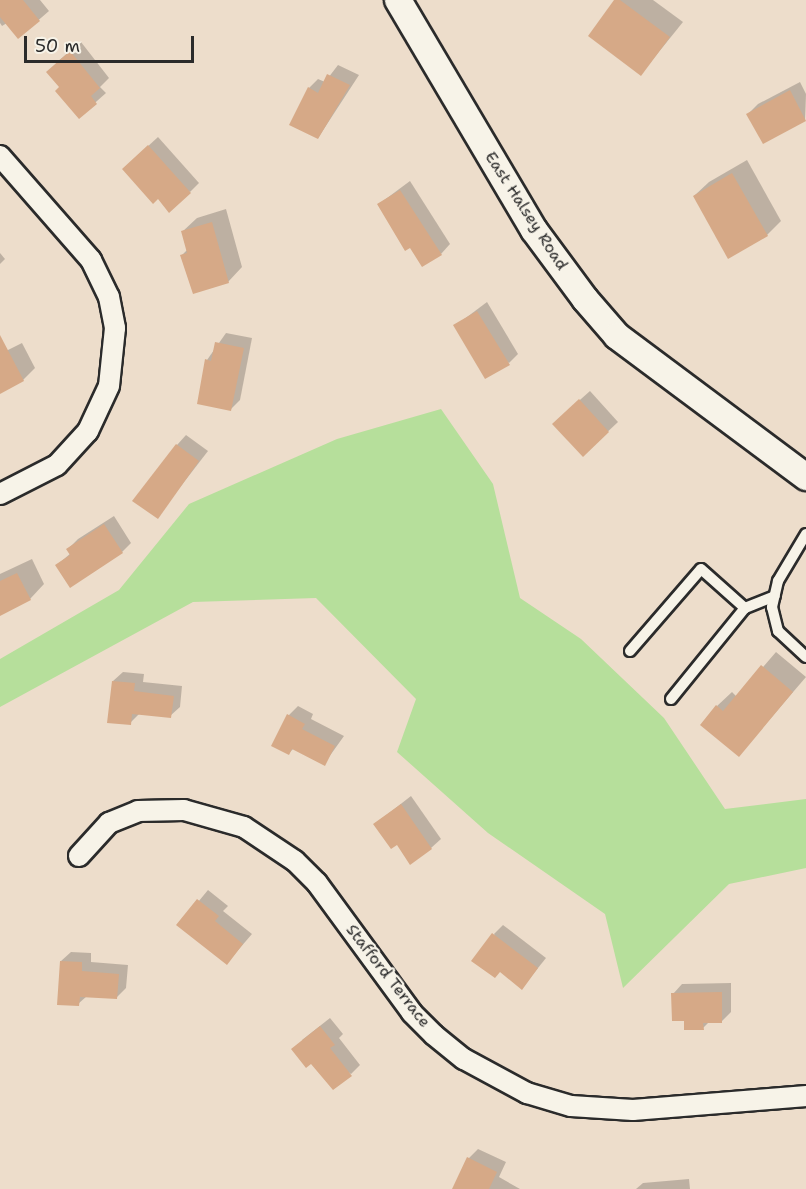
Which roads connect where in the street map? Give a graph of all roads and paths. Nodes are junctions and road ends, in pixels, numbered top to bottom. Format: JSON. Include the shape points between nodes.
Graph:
{"nodes":[{"id":1,"x":398,"y":0,"type":"edge"},
{"id":2,"x":0,"y":156,"type":"edge"},
{"id":3,"x":806,"y":477,"type":"edge"},
{"id":4,"x":0,"y":494,"type":"edge"},
{"id":5,"x":806,"y":534,"type":"edge"},
{"id":6,"x":774,"y":596,"type":"junction"},
{"id":7,"x":745,"y":608,"type":"junction"},
{"id":8,"x":630,"y":651,"type":"dead end"},
{"id":9,"x":806,"y":657,"type":"edge"},
{"id":10,"x":671,"y":699,"type":"dead end"},
{"id":11,"x":80,"y":856,"type":"dead end"},
{"id":12,"x":806,"y":1096,"type":"edge"}],
"edges":[{"from":1,"to":3,"type":"street","name":"East Halsey Road","via":[[534,230],[585,299],[625,342]]},
{"from":2,"to":4,"type":"street","via":[[91,260],[107,290],[115,328],[109,386],[88,431],[57,465]]},
{"from":5,"to":6,"type":"lane","via":[[778,581]]},
{"from":6,"to":7,"type":"lane"},
{"from":6,"to":9,"type":"lane","via":[[772,607],[778,631]]},
{"from":7,"to":8,"type":"lane","via":[[701,569]]},
{"from":7,"to":10,"type":"lane"},
{"from":11,"to":12,"type":"street","name":"Stafford Terrace","via":[[109,823],[138,811],[183,810],[244,827],[295,861],[317,883],[412,1013],[434,1035],[464,1059],[527,1093],[571,1106],[633,1110]]}]}
